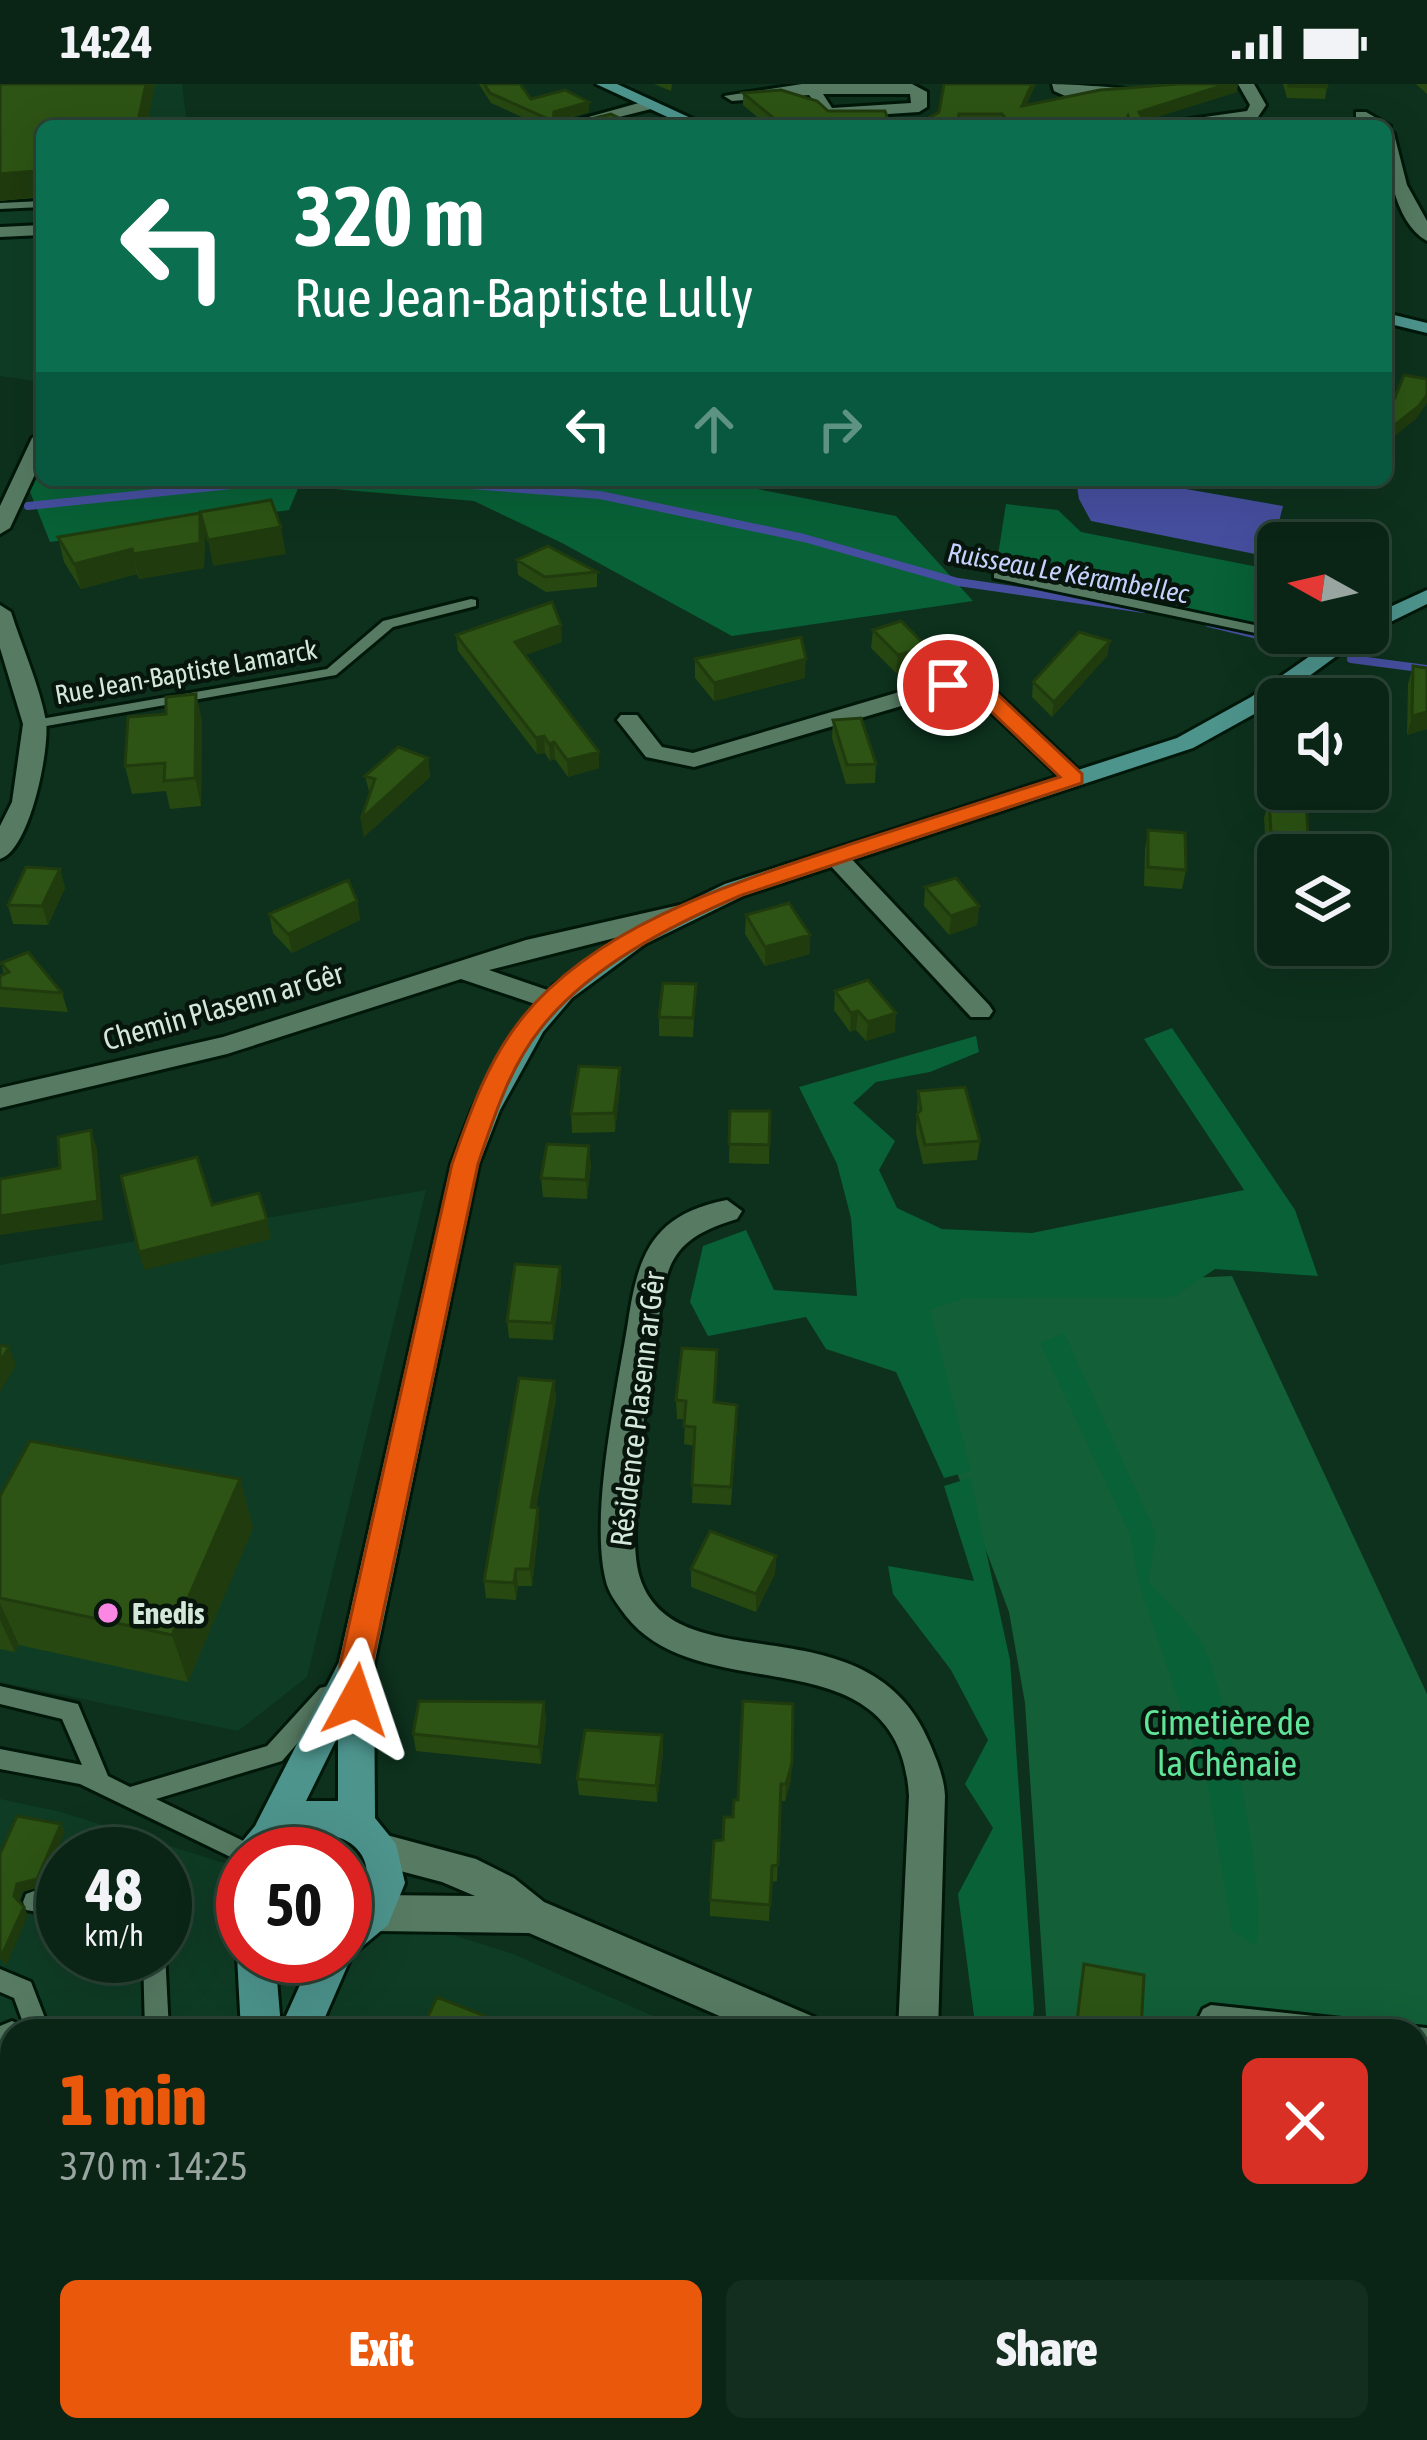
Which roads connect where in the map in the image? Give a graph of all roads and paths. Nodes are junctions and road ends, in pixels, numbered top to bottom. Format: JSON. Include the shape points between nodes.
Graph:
{"nodes":[{"id":1,"x":604,"y":84,"type":"edge"},
{"id":2,"x":1060,"y":84,"type":"edge"},
{"id":3,"x":1246,"y":84,"type":"edge"},
{"id":4,"x":811,"y":87,"type":"edge"},
{"id":5,"x":1142,"y":88,"type":"edge"},
{"id":6,"x":732,"y":96,"type":"dead end"},
{"id":7,"x":646,"y":106,"type":"junction"},
{"id":8,"x":1361,"y":115,"type":"dead end"},
{"id":9,"x":589,"y":120,"type":"edge"},
{"id":10,"x":684,"y":120,"type":"edge"},
{"id":11,"x":1245,"y":120,"type":"edge"},
{"id":12,"x":1369,"y":120,"type":"edge"},
{"id":13,"x":1392,"y":159,"type":"edge"},
{"id":14,"x":36,"y":205,"type":"edge"},
{"id":15,"x":0,"y":206,"type":"edge"},
{"id":16,"x":36,"y":230,"type":"edge"},
{"id":17,"x":0,"y":232,"type":"edge"},
{"id":18,"x":1427,"y":236,"type":"edge"},
{"id":19,"x":1392,"y":319,"type":"edge"},
{"id":20,"x":1427,"y":328,"type":"edge"},
{"id":21,"x":36,"y":451,"type":"edge"},
{"id":22,"x":0,"y":528,"type":"edge"},
{"id":23,"x":999,"y":575,"type":"dead end"},
{"id":24,"x":1427,"y":596,"type":"edge"},
{"id":25,"x":471,"y":603,"type":"dead end"},
{"id":26,"x":0,"y":612,"type":"edge"},
{"id":27,"x":1389,"y":615,"type":"edge"},
{"id":28,"x":1326,"y":655,"type":"joint"},
{"id":29,"x":629,"y":720,"type":"dead end"},
{"id":30,"x":35,"y":724,"type":"junction"},
{"id":31,"x":1075,"y":779,"type":"junction"},
{"id":32,"x":0,"y":851,"type":"edge"},
{"id":33,"x":836,"y":857,"type":"junction"},
{"id":34,"x":680,"y":913,"type":"junction"},
{"id":35,"x":462,"y":970,"type":"junction"},
{"id":36,"x":553,"y":1000,"type":"junction"},
{"id":37,"x":980,"y":1011,"type":"dead end"},
{"id":38,"x":0,"y":1098,"type":"edge"},
{"id":39,"x":728,"y":1211,"type":"dead end"},
{"id":40,"x":356,"y":1665,"type":"junction"},
{"id":41,"x":0,"y":1696,"type":"edge"},
{"id":42,"x":0,"y":1759,"type":"edge"},
{"id":43,"x":100,"y":1783,"type":"junction"},
{"id":44,"x":131,"y":1796,"type":"junction"},
{"id":45,"x":356,"y":1822,"type":"junction"},
{"id":46,"x":268,"y":1827,"type":"edge"},
{"id":47,"x":292,"y":1827,"type":"edge"},
{"id":48,"x":216,"y":1830,"type":"edge"},
{"id":49,"x":383,"y":1851,"type":"junction"},
{"id":50,"x":375,"y":1913,"type":"junction"},
{"id":51,"x":372,"y":1916,"type":"edge"},
{"id":52,"x":530,"y":1916,"type":"junction"},
{"id":53,"x":0,"y":1980,"type":"edge"},
{"id":54,"x":156,"y":1983,"type":"edge"},
{"id":55,"x":258,"y":1983,"type":"edge"},
{"id":56,"x":321,"y":1983,"type":"edge"},
{"id":57,"x":1211,"y":2017,"type":"dead end"},
{"id":58,"x":29,"y":2019,"type":"edge"},
{"id":59,"x":157,"y":2019,"type":"edge"},
{"id":60,"x":260,"y":2019,"type":"edge"},
{"id":61,"x":304,"y":2019,"type":"edge"},
{"id":62,"x":769,"y":2019,"type":"edge"},
{"id":63,"x":918,"y":2019,"type":"edge"},
{"id":64,"x":1230,"y":2019,"type":"edge"}],
"edges":[{"from":1,"to":7,"type":"main road"},
{"from":2,"to":5,"type":"street","via":[[1072,94]]},
{"from":3,"to":11,"type":"street","via":[[1258,104]]},
{"from":4,"to":4,"type":"street","via":[[912,88],[919,107],[827,113]]},
{"from":4,"to":6,"type":"street"},
{"from":7,"to":9,"type":"street"},
{"from":7,"to":10,"type":"main road"},
{"from":8,"to":12,"type":"street"},
{"from":13,"to":18,"type":"street"},
{"from":14,"to":15,"type":"lane"},
{"from":16,"to":17,"type":"street"},
{"from":19,"to":20,"type":"main road"},
{"from":21,"to":22,"type":"street"},
{"from":23,"to":28,"type":"lane","via":[[1302,639]]},
{"from":24,"to":27,"type":"main road"},
{"from":25,"to":30,"type":"lane","name":"Rue Jean-Baptiste Lamarck","via":[[388,624],[332,672]]},
{"from":26,"to":30,"type":"street"},
{"from":28,"to":31,"type":"main road","via":[[1185,743]]},
{"from":29,"to":31,"type":"street","via":[[654,752],[694,760],[948,685],[969,686]]},
{"from":30,"to":32,"type":"street","via":[[24,802]]},
{"from":31,"to":33,"type":"main road"},
{"from":33,"to":34,"type":"main road"},
{"from":33,"to":37,"type":"street"},
{"from":34,"to":35,"type":"street","name":"Chemin Plasenn ar Gêr"},
{"from":34,"to":36,"type":"main road"},
{"from":35,"to":36,"type":"street"},
{"from":35,"to":38,"type":"street","name":"Chemin Plasenn ar Gêr","via":[[227,1045]]},
{"from":36,"to":40,"type":"main road","via":[[507,1060],[465,1164]]},
{"from":39,"to":63,"type":"street","name":"Résidence Plasenn ar Gêr","via":[[686,1224],[650,1272],[617,1540],[624,1586],[648,1618],[682,1643],[832,1669],[864,1683],[900,1718],[926,1783]]},
{"from":40,"to":44,"type":"lane","via":[[274,1754]]},
{"from":40,"to":45,"type":"main road"},
{"from":40,"to":46,"type":"main road"},
{"from":41,"to":43,"type":"lane","via":[[70,1711]]},
{"from":42,"to":43,"type":"lane"},
{"from":43,"to":44,"type":"lane"},
{"from":44,"to":48,"type":"lane"},
{"from":45,"to":47,"type":"main road","via":[[314,1814]]},
{"from":45,"to":49,"type":"main road"},
{"from":49,"to":50,"type":"main road","via":[[385,1893]]},
{"from":49,"to":52,"type":"street","via":[[479,1882],[515,1898]]},
{"from":50,"to":51,"type":"main road"},
{"from":50,"to":52,"type":"street"},
{"from":52,"to":62,"type":"street"},
{"from":53,"to":58,"type":"lane","via":[[23,1990]]},
{"from":54,"to":59,"type":"lane"},
{"from":55,"to":60,"type":"main road"},
{"from":56,"to":61,"type":"main road"},
{"from":57,"to":64,"type":"lane"}]}
